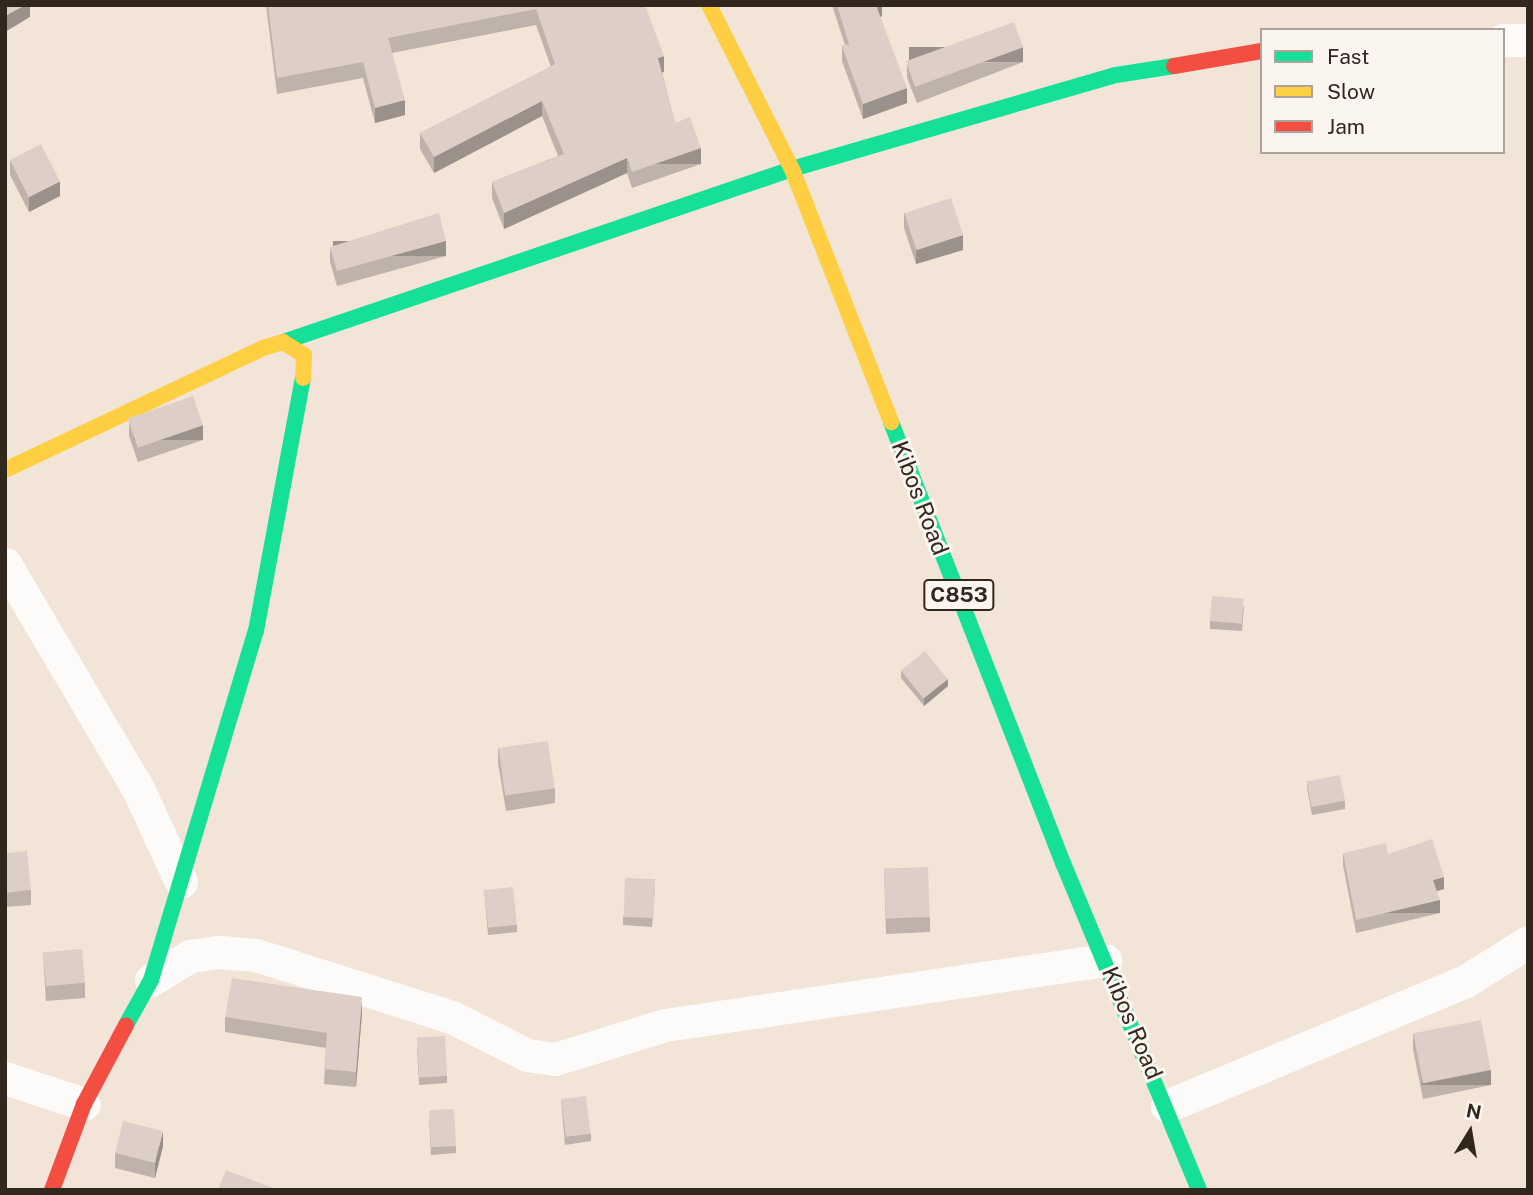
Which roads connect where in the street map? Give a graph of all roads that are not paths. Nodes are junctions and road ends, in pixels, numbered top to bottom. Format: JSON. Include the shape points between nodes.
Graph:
{"nodes":[{"id":1,"x":709,"y":5,"type":"edge"},
{"id":2,"x":1505,"y":40,"type":"edge"},
{"id":3,"x":1528,"y":40,"type":"edge"},
{"id":4,"x":1260,"y":51,"type":"edge"},
{"id":5,"x":792,"y":169,"type":"junction"},
{"id":6,"x":283,"y":342,"type":"junction"},
{"id":7,"x":5,"y":470,"type":"edge"},
{"id":8,"x":5,"y":564,"type":"edge"},
{"id":9,"x":181,"y":882,"type":"junction"},
{"id":10,"x":1528,"y":942,"type":"edge"},
{"id":11,"x":1105,"y":960,"type":"junction"},
{"id":12,"x":151,"y":980,"type":"junction"},
{"id":13,"x":5,"y":1079,"type":"edge"},
{"id":14,"x":84,"y":1104,"type":"junction"},
{"id":15,"x":1167,"y":1106,"type":"junction"},
{"id":16,"x":52,"y":1190,"type":"edge"},
{"id":17,"x":1199,"y":1190,"type":"edge"}],
"edges":[{"from":1,"to":5,"type":"street","name":"Kibos Road","number":"C853"},
{"from":2,"to":3,"type":"street"},
{"from":4,"to":5,"type":"street","via":[[1116,75]]},
{"from":5,"to":6,"type":"street"},
{"from":5,"to":11,"type":"street","name":"Kibos Road","number":"C853"},
{"from":6,"to":7,"type":"street"},
{"from":6,"to":9,"type":"street","via":[[304,355],[303,389],[256,631]]},
{"from":8,"to":9,"type":"street","via":[[139,791]]},
{"from":9,"to":12,"type":"street"},
{"from":10,"to":15,"type":"street","via":[[1464,982]]},
{"from":11,"to":12,"type":"street","via":[[665,1025],[555,1059],[527,1055],[452,1017],[256,955],[220,951],[190,956]]},
{"from":11,"to":15,"type":"street","name":"Kibos Road","number":"C853"},
{"from":12,"to":14,"type":"street"},
{"from":13,"to":14,"type":"street"},
{"from":14,"to":16,"type":"street"},
{"from":15,"to":17,"type":"street","name":"Kibos Road","number":"C853"}]}
